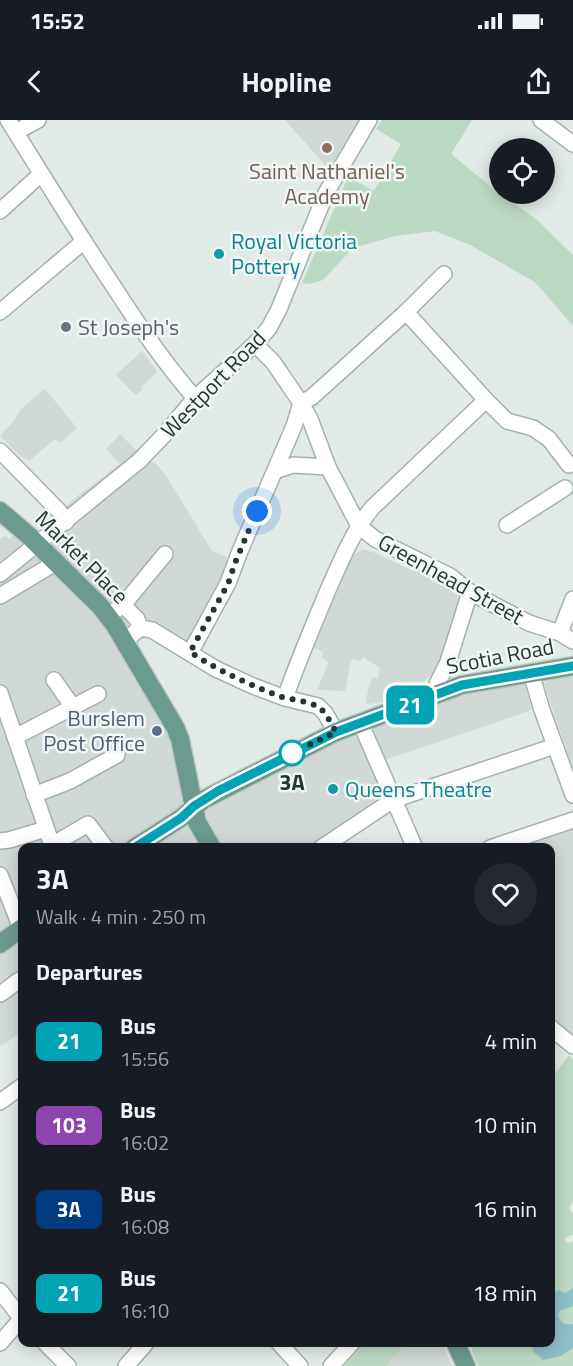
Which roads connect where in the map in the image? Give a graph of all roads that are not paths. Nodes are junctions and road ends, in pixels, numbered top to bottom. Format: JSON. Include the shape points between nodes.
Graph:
{"nodes":[{"id":1,"x":38,"y":120,"type":"edge"},
{"id":2,"x":369,"y":120,"type":"edge"},
{"id":3,"x":541,"y":120,"type":"edge"},
{"id":4,"x":12,"y":126,"type":"edge"},
{"id":5,"x":573,"y":144,"type":"edge"},
{"id":6,"x":41,"y":174,"type":"junction"},
{"id":7,"x":0,"y":211,"type":"edge"},
{"id":8,"x":84,"y":241,"type":"junction"},
{"id":9,"x":444,"y":274,"type":"dead end"},
{"id":10,"x":0,"y":312,"type":"edge"},
{"id":11,"x":406,"y":312,"type":"junction"},
{"id":12,"x":255,"y":344,"type":"junction"},
{"id":13,"x":195,"y":398,"type":"junction"},
{"id":14,"x":486,"y":400,"type":"junction"},
{"id":15,"x":301,"y":403,"type":"junction"},
{"id":16,"x":0,"y":451,"type":"edge"},
{"id":17,"x":571,"y":464,"type":"edge"},
{"id":18,"x":328,"y":467,"type":"junction"},
{"id":19,"x":275,"y":471,"type":"junction"},
{"id":20,"x":569,"y":491,"type":"edge"},
{"id":21,"x":0,"y":511,"type":"edge"},
{"id":22,"x":66,"y":522,"type":"junction"},
{"id":23,"x":507,"y":525,"type":"dead end"},
{"id":24,"x":359,"y":526,"type":"junction"},
{"id":25,"x":38,"y":545,"type":"junction"},
{"id":26,"x":165,"y":554,"type":"dead end"},
{"id":27,"x":56,"y":563,"type":"junction"},
{"id":28,"x":0,"y":574,"type":"edge"},
{"id":29,"x":470,"y":592,"type":"junction"},
{"id":30,"x":0,"y":596,"type":"edge"},
{"id":31,"x":572,"y":596,"type":"edge"},
{"id":32,"x":123,"y":605,"type":"junction"},
{"id":33,"x":108,"y":616,"type":"junction"},
{"id":34,"x":140,"y":628,"type":"junction"},
{"id":35,"x":566,"y":637,"type":"edge"},
{"id":36,"x":125,"y":641,"type":"junction"},
{"id":37,"x":190,"y":652,"type":"junction"},
{"id":38,"x":573,"y":666,"type":"edge"},
{"id":39,"x":531,"y":673,"type":"junction"},
{"id":40,"x":54,"y":680,"type":"dead end"},
{"id":41,"x":0,"y":693,"type":"edge"},
{"id":42,"x":98,"y":694,"type":"dead end"},
{"id":43,"x":438,"y":694,"type":"junction"},
{"id":44,"x":285,"y":698,"type":"junction"},
{"id":45,"x":73,"y":707,"type":"junction"},
{"id":46,"x":360,"y":722,"type":"junction"},
{"id":47,"x":336,"y":732,"type":"junction"},
{"id":48,"x":15,"y":738,"type":"junction"},
{"id":49,"x":555,"y":746,"type":"junction"},
{"id":50,"x":117,"y":755,"type":"dead end"},
{"id":51,"x":573,"y":795,"type":"edge"},
{"id":52,"x":393,"y":800,"type":"junction"},
{"id":53,"x":36,"y":801,"type":"junction"},
{"id":54,"x":194,"y":806,"type":"junction"},
{"id":55,"x":573,"y":820,"type":"edge"},
{"id":56,"x":46,"y":830,"type":"junction"},
{"id":57,"x":0,"y":841,"type":"edge"},
{"id":58,"x":52,"y":843,"type":"edge"},
{"id":59,"x":58,"y":843,"type":"edge"},
{"id":60,"x":102,"y":843,"type":"edge"},
{"id":61,"x":142,"y":843,"type":"edge"},
{"id":62,"x":209,"y":843,"type":"edge"},
{"id":63,"x":331,"y":843,"type":"edge"},
{"id":64,"x":413,"y":843,"type":"edge"},
{"id":65,"x":505,"y":843,"type":"edge"},
{"id":66,"x":0,"y":876,"type":"edge"},
{"id":67,"x":18,"y":919,"type":"edge"},
{"id":68,"x":18,"y":931,"type":"edge"},
{"id":69,"x":0,"y":944,"type":"edge"},
{"id":70,"x":18,"y":981,"type":"edge"},
{"id":71,"x":0,"y":994,"type":"edge"},
{"id":72,"x":555,"y":1031,"type":"edge"},
{"id":73,"x":573,"y":1046,"type":"edge"},
{"id":74,"x":18,"y":1089,"type":"edge"},
{"id":75,"x":0,"y":1102,"type":"edge"},
{"id":76,"x":0,"y":1291,"type":"edge"},
{"id":77,"x":18,"y":1314,"type":"edge"},
{"id":78,"x":18,"y":1323,"type":"edge"},
{"id":79,"x":0,"y":1342,"type":"edge"},
{"id":80,"x":54,"y":1347,"type":"edge"},
{"id":81,"x":143,"y":1347,"type":"edge"},
{"id":82,"x":283,"y":1347,"type":"edge"},
{"id":83,"x":348,"y":1347,"type":"edge"},
{"id":84,"x":457,"y":1347,"type":"edge"},
{"id":85,"x":68,"y":1366,"type":"edge"},
{"id":86,"x":126,"y":1366,"type":"edge"},
{"id":87,"x":300,"y":1366,"type":"edge"},
{"id":88,"x":331,"y":1366,"type":"edge"},
{"id":89,"x":466,"y":1366,"type":"edge"}],
"edges":[{"from":1,"to":4,"type":"street"},
{"from":2,"to":12,"type":"street","name":"Westport Road","via":[[326,194],[279,309]]},
{"from":3,"to":5,"type":"street"},
{"from":4,"to":6,"type":"street"},
{"from":6,"to":7,"type":"street"},
{"from":6,"to":8,"type":"street"},
{"from":8,"to":10,"type":"street"},
{"from":8,"to":13,"type":"street","via":[[168,367]]},
{"from":9,"to":11,"type":"street"},
{"from":11,"to":14,"type":"street"},
{"from":11,"to":15,"type":"street"},
{"from":12,"to":13,"type":"street","name":"Westport Road"},
{"from":12,"to":15,"type":"street","name":"Greenhead Street"},
{"from":13,"to":22,"type":"street","name":"Westport Road","via":[[139,461]]},
{"from":14,"to":17,"type":"street","via":[[507,421],[533,428],[549,439]]},
{"from":14,"to":24,"type":"street","via":[[372,508]]},
{"from":15,"to":18,"type":"street","name":"Greenhead Street"},
{"from":15,"to":19,"type":"street"},
{"from":16,"to":22,"type":"street"},
{"from":17,"to":20,"type":"street","via":[[561,477]]},
{"from":18,"to":19,"type":"street","via":[[293,465]]},
{"from":18,"to":24,"type":"street","name":"Greenhead Street"},
{"from":19,"to":37,"type":"street","via":[[228,584]]},
{"from":20,"to":23,"type":"street"},
{"from":21,"to":25,"type":"main road","name":"Market Place"},
{"from":22,"to":25,"type":"street","name":"Westport Road"},
{"from":24,"to":29,"type":"street","name":"Greenhead Street","via":[[375,539],[450,576]]},
{"from":24,"to":44,"type":"street","via":[[311,628]]},
{"from":25,"to":27,"type":"main road","name":"Market Place"},
{"from":25,"to":28,"type":"street","name":"Westport Road"},
{"from":26,"to":32,"type":"street"},
{"from":27,"to":30,"type":"street"},
{"from":27,"to":33,"type":"main road","name":"Market Place"},
{"from":29,"to":35,"type":"street","name":"Greenhead Street","via":[[529,623]]},
{"from":29,"to":43,"type":"street","via":[[437,684]]},
{"from":31,"to":35,"type":"street"},
{"from":32,"to":33,"type":"street"},
{"from":32,"to":34,"type":"street"},
{"from":33,"to":36,"type":"main road","name":"Market Place"},
{"from":34,"to":36,"type":"street","name":"Market Place"},
{"from":34,"to":37,"type":"street","name":"Market Place","via":[[152,630]]},
{"from":36,"to":54,"type":"main road","name":"Market Place","via":[[178,733]]},
{"from":37,"to":44,"type":"street","name":"Market Place","via":[[216,669]]},
{"from":38,"to":39,"type":"main road","name":"Scotia Road"},
{"from":39,"to":43,"type":"main road","name":"Scotia Road","via":[[462,685]]},
{"from":39,"to":49,"type":"street"},
{"from":40,"to":45,"type":"street"},
{"from":41,"to":48,"type":"street"},
{"from":42,"to":45,"type":"street"},
{"from":43,"to":46,"type":"main road","name":"Scotia Road"},
{"from":44,"to":47,"type":"street","name":"Market Place","via":[[318,706]]},
{"from":45,"to":48,"type":"street"},
{"from":46,"to":47,"type":"main road","name":"Scotia Road"},
{"from":46,"to":52,"type":"street"},
{"from":47,"to":54,"type":"main road","name":"Scotia Road"},
{"from":48,"to":53,"type":"street"},
{"from":49,"to":51,"type":"street"},
{"from":49,"to":52,"type":"street"},
{"from":50,"to":53,"type":"street"},
{"from":52,"to":63,"type":"street"},
{"from":52,"to":64,"type":"street"},
{"from":53,"to":56,"type":"street"},
{"from":54,"to":61,"type":"main road","name":"Scotia Road"},
{"from":54,"to":62,"type":"main road","name":"Market Place","via":[[197,822]]},
{"from":55,"to":65,"type":"street"},
{"from":56,"to":57,"type":"street"},
{"from":56,"to":58,"type":"street"},
{"from":59,"to":60,"type":"street","via":[[88,824]]},
{"from":66,"to":67,"type":"street"},
{"from":68,"to":69,"type":"main road"},
{"from":70,"to":71,"type":"street"},
{"from":72,"to":73,"type":"street"},
{"from":74,"to":75,"type":"street"},
{"from":76,"to":77,"type":"street"},
{"from":78,"to":79,"type":"street"},
{"from":80,"to":85,"type":"street"},
{"from":81,"to":86,"type":"street"},
{"from":82,"to":87,"type":"street"},
{"from":83,"to":88,"type":"street"},
{"from":84,"to":89,"type":"main road"}]}
